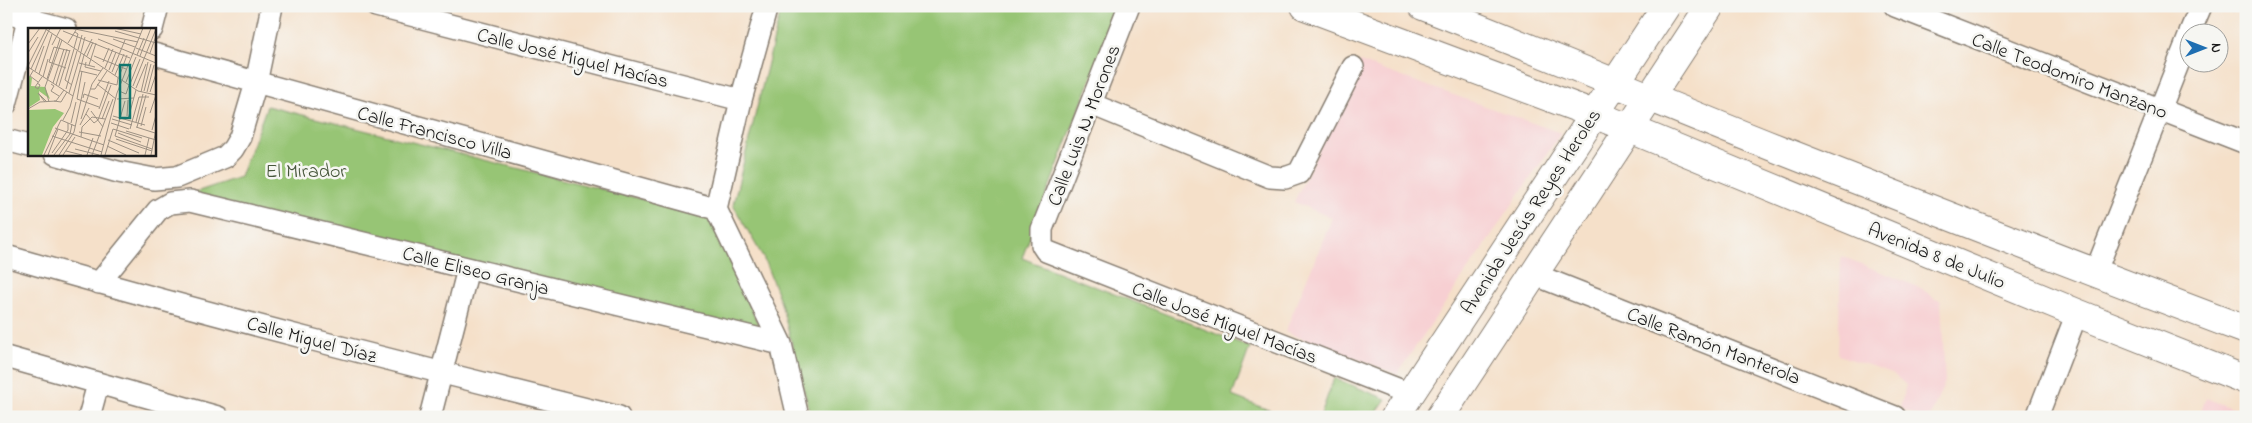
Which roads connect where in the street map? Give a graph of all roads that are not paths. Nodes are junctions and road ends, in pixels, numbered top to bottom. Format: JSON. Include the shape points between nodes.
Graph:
{"nodes":[{"id":1,"x":158,"y":6,"type":"edge"},
{"id":2,"x":272,"y":6,"type":"edge"},
{"id":3,"x":376,"y":6,"type":"edge"},
{"id":4,"x":767,"y":6,"type":"edge"},
{"id":5,"x":1129,"y":6,"type":"edge"},
{"id":6,"x":1305,"y":6,"type":"edge"},
{"id":7,"x":1423,"y":6,"type":"edge"},
{"id":8,"x":1666,"y":6,"type":"edge"},
{"id":9,"x":1710,"y":6,"type":"edge"},
{"id":10,"x":1895,"y":6,"type":"edge"},
{"id":11,"x":2201,"y":6,"type":"edge"},
{"id":12,"x":30,"y":12,"type":"edge"},
{"id":13,"x":6,"y":13,"type":"edge"},
{"id":14,"x":2194,"y":22,"type":"edge"},
{"id":15,"x":64,"y":28,"type":"edge"},
{"id":16,"x":152,"y":28,"type":"edge"},
{"id":17,"x":155,"y":54,"type":"edge"},
{"id":18,"x":2180,"y":58,"type":"edge"},
{"id":19,"x":1352,"y":67,"type":"dead end"},
{"id":20,"x":256,"y":83,"type":"junction"},
{"id":21,"x":1615,"y":83,"type":"junction"},
{"id":22,"x":1649,"y":97,"type":"junction"},
{"id":23,"x":741,"y":100,"type":"junction"},
{"id":24,"x":6,"y":104,"type":"edge"},
{"id":25,"x":1091,"y":104,"type":"junction"},
{"id":26,"x":2159,"y":110,"type":"junction"},
{"id":27,"x":1594,"y":114,"type":"junction"},
{"id":28,"x":1628,"y":129,"type":"junction"},
{"id":29,"x":6,"y":140,"type":"edge"},
{"id":30,"x":2246,"y":144,"type":"edge"},
{"id":31,"x":28,"y":146,"type":"edge"},
{"id":32,"x":58,"y":155,"type":"edge"},
{"id":33,"x":716,"y":209,"type":"junction"},
{"id":34,"x":1042,"y":245,"type":"joint"},
{"id":35,"x":6,"y":256,"type":"edge"},
{"id":36,"x":468,"y":269,"type":"junction"},
{"id":37,"x":2095,"y":273,"type":"junction"},
{"id":38,"x":1533,"y":274,"type":"junction"},
{"id":39,"x":99,"y":283,"type":"junction"},
{"id":40,"x":2077,"y":313,"type":"junction"},
{"id":41,"x":2246,"y":330,"type":"edge"},
{"id":42,"x":781,"y":344,"type":"junction"},
{"id":43,"x":6,"y":357,"type":"edge"},
{"id":44,"x":442,"y":373,"type":"junction"},
{"id":45,"x":2246,"y":380,"type":"edge"},
{"id":46,"x":98,"y":384,"type":"junction"},
{"id":47,"x":1410,"y":394,"type":"junction"},
{"id":48,"x":1448,"y":415,"type":"edge"},
{"id":49,"x":89,"y":417,"type":"edge"},
{"id":50,"x":218,"y":417,"type":"edge"},
{"id":51,"x":430,"y":417,"type":"edge"},
{"id":52,"x":619,"y":417,"type":"edge"},
{"id":53,"x":798,"y":417,"type":"edge"},
{"id":54,"x":1395,"y":417,"type":"edge"},
{"id":55,"x":1895,"y":417,"type":"edge"},
{"id":56,"x":2037,"y":417,"type":"edge"}],
"edges":[{"from":1,"to":16,"type":"street"},
{"from":2,"to":20,"type":"street"},
{"from":3,"to":23,"type":"street","name":"Calle José Miguel Macías"},
{"from":4,"to":23,"type":"street"},
{"from":5,"to":25,"type":"street","name":"Calle Luis N. Morones"},
{"from":6,"to":27,"type":"main road","name":"Avenida 8 de Julio"},
{"from":7,"to":21,"type":"main road","name":"Avenida 8 de Julio"},
{"from":8,"to":21,"type":"main road","name":"Avenida Jesús Reyes Heroles"},
{"from":9,"to":22,"type":"main road","name":"Avenida Jesús Reyes Heroles"},
{"from":10,"to":26,"type":"street","name":"Calle Teodomiro Manzano"},
{"from":11,"to":14,"type":"street"},
{"from":12,"to":13,"type":"street"},
{"from":12,"to":15,"type":"street"},
{"from":12,"to":24,"type":"street"},
{"from":17,"to":20,"type":"street","name":"Calle Francisco Villa"},
{"from":18,"to":26,"type":"street"},
{"from":19,"to":25,"type":"street","via":[[1299,173],[1285,178],[1270,177]]},
{"from":20,"to":32,"type":"street","via":[[240,137],[233,149],[226,157],[177,177],[154,179]]},
{"from":20,"to":33,"type":"street","name":"Calle Francisco Villa"},
{"from":21,"to":22,"type":"main road","name":"Avenida 8 de Julio"},
{"from":21,"to":27,"type":"main road","name":"Avenida Jesús Reyes Heroles"},
{"from":22,"to":28,"type":"main road","name":"Avenida Jesús Reyes Heroles"},
{"from":22,"to":37,"type":"main road","name":"Avenida 8 de Julio"},
{"from":23,"to":33,"type":"street"},
{"from":25,"to":34,"type":"street","name":"Calle Luis N. Morones","via":[[1042,229]]},
{"from":26,"to":30,"type":"street","name":"Calle Teodomiro Manzano"},
{"from":26,"to":37,"type":"street"},
{"from":27,"to":28,"type":"main road","name":"Avenida 8 de Julio"},
{"from":27,"to":47,"type":"main road","name":"Avenida Jesús Reyes Heroles"},
{"from":28,"to":38,"type":"main road","name":"Avenida Jesús Reyes Heroles"},
{"from":28,"to":40,"type":"main road","name":"Avenida 8 de Julio"},
{"from":29,"to":31,"type":"street"},
{"from":33,"to":42,"type":"street"},
{"from":34,"to":47,"type":"street","name":"Calle José Miguel Macías","via":[[1051,254]]},
{"from":35,"to":39,"type":"street","name":"Calle Miguel Díaz"},
{"from":36,"to":39,"type":"street","name":"Calle Eliseo Granja","via":[[190,201],[170,203],[158,210]]},
{"from":36,"to":42,"type":"street","name":"Calle Eliseo Granja"},
{"from":36,"to":44,"type":"street"},
{"from":37,"to":41,"type":"main road","name":"Avenida 8 de Julio"},
{"from":38,"to":48,"type":"main road","name":"Avenida Jesús Reyes Heroles"},
{"from":38,"to":55,"type":"street","name":"Calle Ramón Manterola"},
{"from":39,"to":44,"type":"street","name":"Calle Miguel Díaz"},
{"from":40,"to":45,"type":"main road","name":"Avenida 8 de Julio"},
{"from":40,"to":56,"type":"street"},
{"from":42,"to":53,"type":"street"},
{"from":43,"to":46,"type":"street"},
{"from":44,"to":51,"type":"street"},
{"from":44,"to":52,"type":"street","name":"Calle Miguel Díaz"},
{"from":46,"to":49,"type":"street"},
{"from":46,"to":50,"type":"street"},
{"from":47,"to":54,"type":"main road","name":"Avenida Jesús Reyes Heroles"}]}
